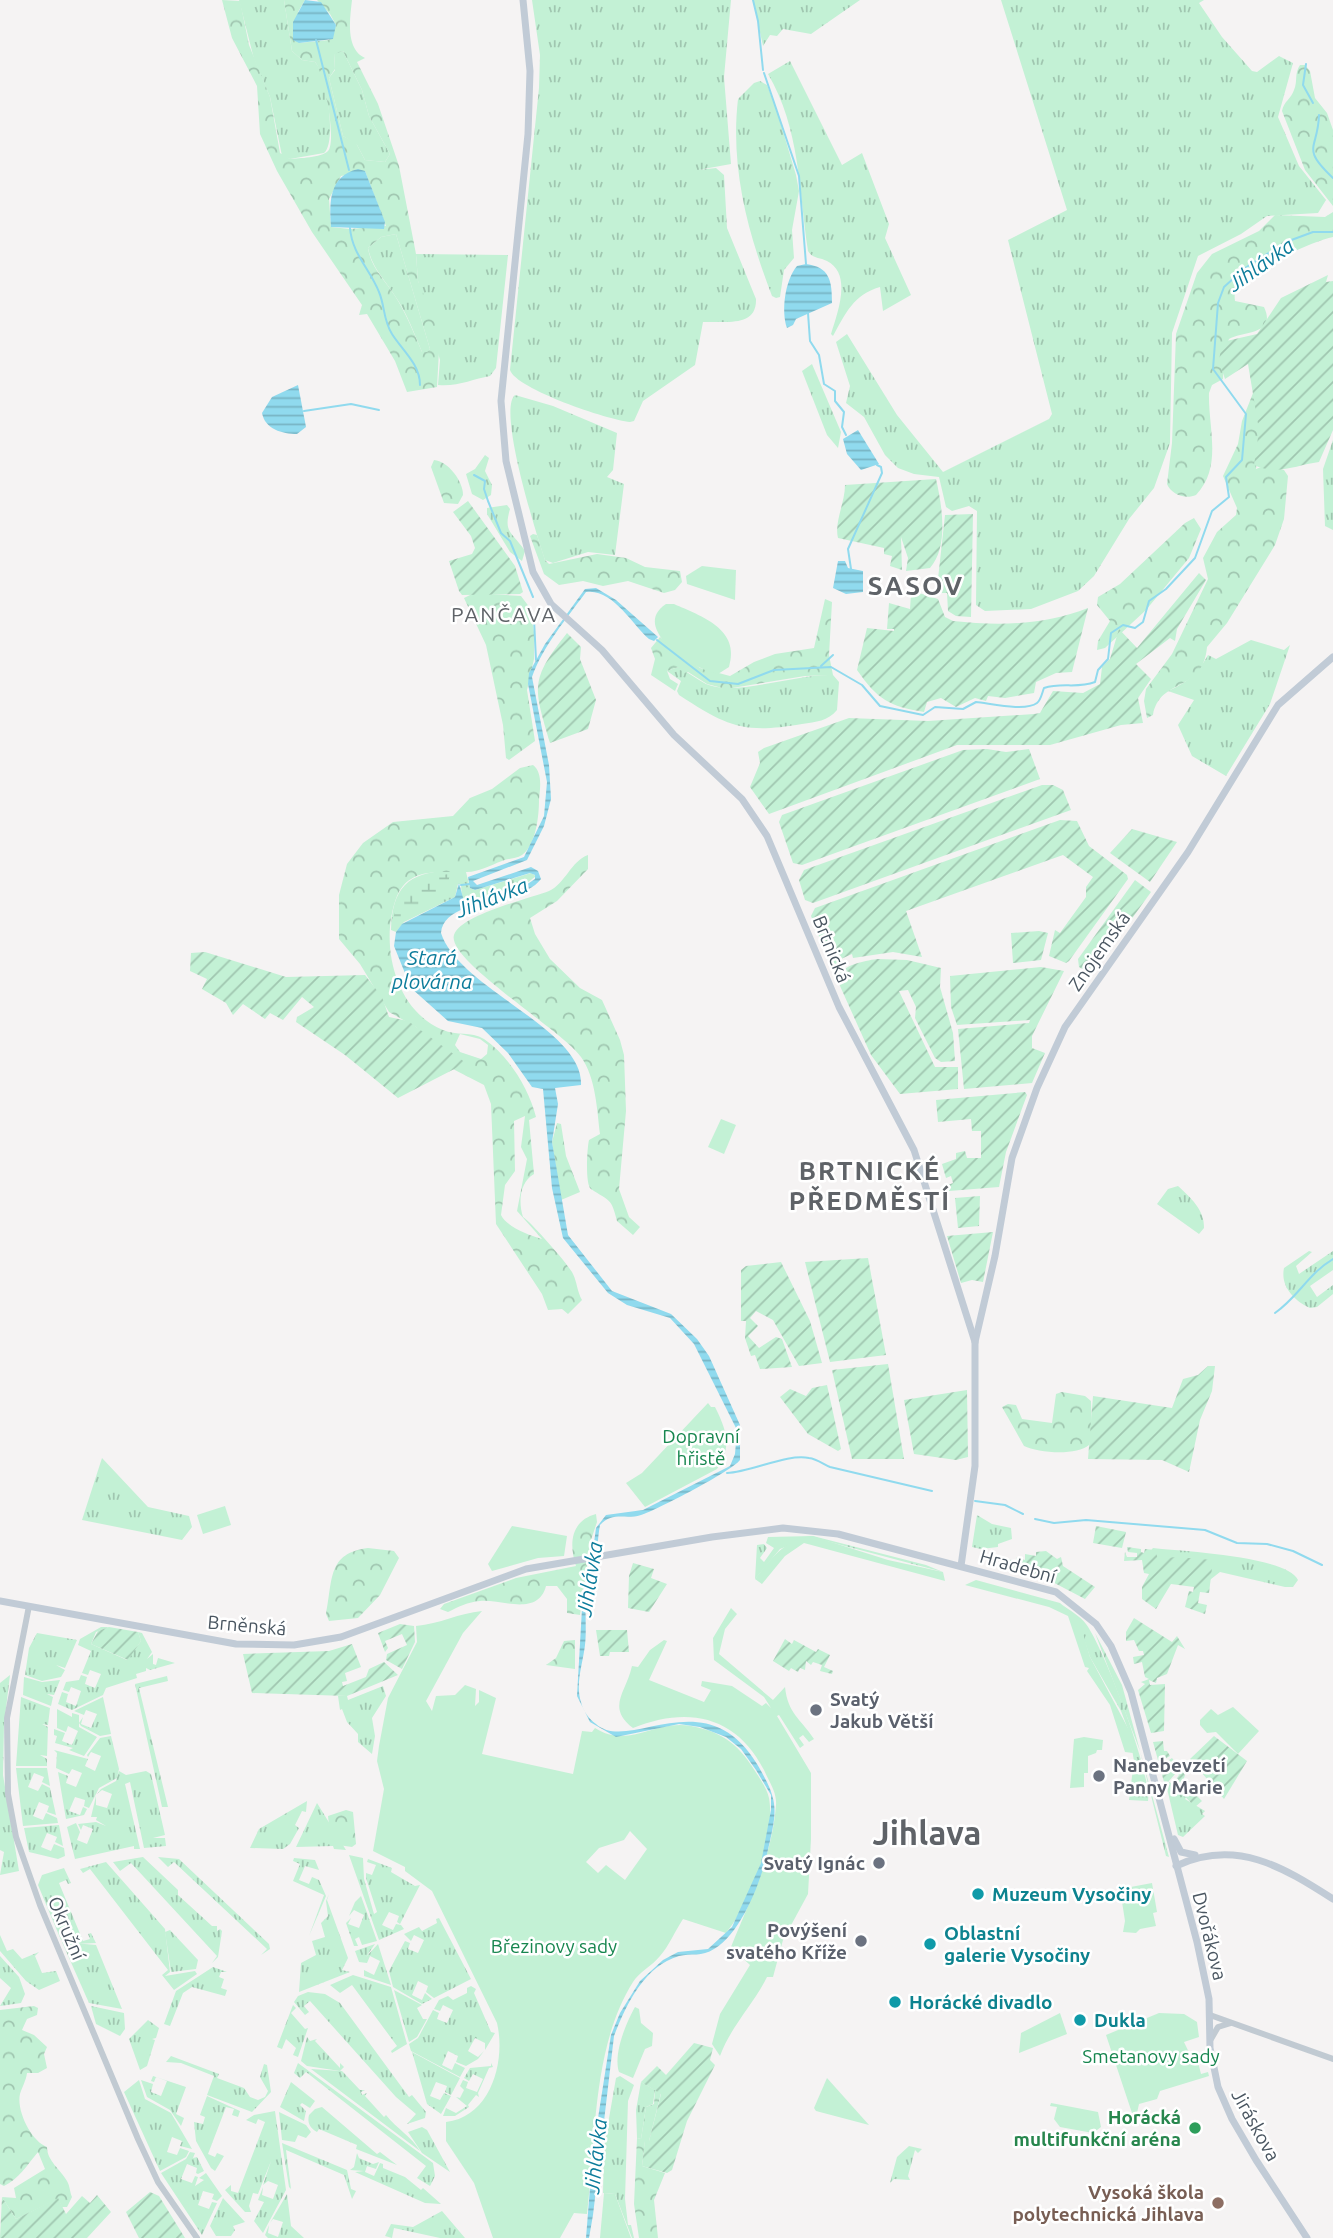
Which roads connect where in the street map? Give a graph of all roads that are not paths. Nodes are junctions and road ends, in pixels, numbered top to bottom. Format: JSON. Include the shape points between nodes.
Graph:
{"nodes":[{"id":1,"x":523,"y":0,"type":"edge"},
{"id":2,"x":1333,"y":657,"type":"edge"},
{"id":3,"x":981,"y":1310,"type":"junction"},
{"id":4,"x":969,"y":1326,"type":"junction"},
{"id":5,"x":975,"y":1342,"type":"junction"},
{"id":6,"x":565,"y":1562,"type":"joint"},
{"id":7,"x":961,"y":1566,"type":"junction"},
{"id":8,"x":0,"y":1601,"type":"edge"},
{"id":9,"x":29,"y":1606,"type":"junction"},
{"id":10,"x":1161,"y":1802,"type":"junction"},
{"id":11,"x":1210,"y":1855,"type":"junction"},
{"id":12,"x":1176,"y":1866,"type":"junction"},
{"id":13,"x":1333,"y":1899,"type":"edge"},
{"id":14,"x":1210,"y":2015,"type":"junction"},
{"id":15,"x":1233,"y":2023,"type":"junction"},
{"id":16,"x":1210,"y":2044,"type":"junction"},
{"id":17,"x":1333,"y":2059,"type":"edge"},
{"id":18,"x":197,"y":2238,"type":"edge"},
{"id":19,"x":1307,"y":2238,"type":"edge"}],
"edges":[{"from":1,"to":4,"type":"main road","name":"Brtnická","via":[[530,71],[529,124],[501,385],[511,483],[533,572],[543,594],[610,659],[674,735],[742,799],[767,836],[839,1007],[914,1150]]},
{"from":2,"to":3,"type":"main road","name":"Znojemská","via":[[1278,705],[1188,852],[1062,1032],[1013,1152],[994,1265]]},
{"from":3,"to":4,"type":"main road","name":"Znojemská"},
{"from":3,"to":5,"type":"main road","name":"Znojemská"},
{"from":4,"to":5,"type":"main road","name":"Brtnická"},
{"from":5,"to":7,"type":"main road","name":"Znojemská","via":[[974,1479]]},
{"from":6,"to":7,"type":"main road","name":"Hradební","via":[[783,1528],[811,1530]]},
{"from":6,"to":9,"type":"main road","name":"Brněnská","via":[[486,1582],[341,1637],[294,1645],[236,1644]]},
{"from":7,"to":10,"type":"main road","name":"Hradební","via":[[1056,1592],[1096,1624],[1121,1664]]},
{"from":8,"to":9,"type":"main road","name":"Brněnská"},
{"from":9,"to":18,"type":"street","name":"Okružní","via":[[7,1718],[8,1794],[20,1851],[155,2175]]},
{"from":10,"to":11,"type":"main road","via":[[1181,1852]]},
{"from":10,"to":12,"type":"main road","name":"Hradební"},
{"from":11,"to":12,"type":"main road"},
{"from":11,"to":13,"type":"main road","via":[[1239,1854],[1266,1860]]},
{"from":12,"to":14,"type":"main road","name":"Dvořákova","via":[[1197,1942]]},
{"from":14,"to":15,"type":"street"},
{"from":14,"to":16,"type":"main road","name":"Jiráskova"},
{"from":15,"to":16,"type":"street","via":[[1216,2029]]},
{"from":15,"to":17,"type":"street"},
{"from":16,"to":19,"type":"main road","name":"Jiráskova","via":[[1216,2080],[1232,2119]]}]}
